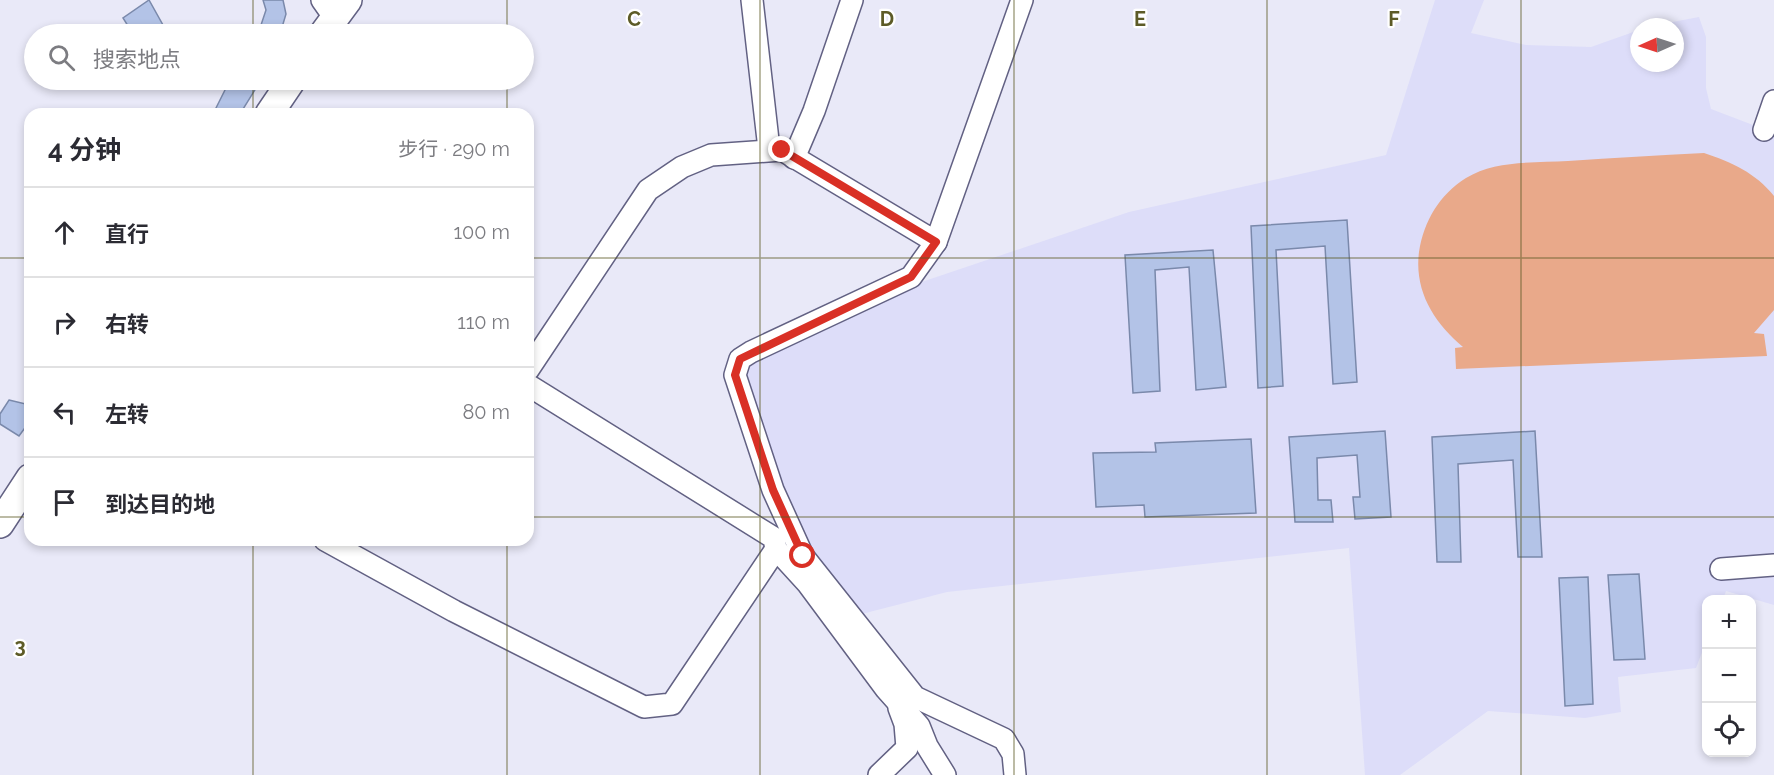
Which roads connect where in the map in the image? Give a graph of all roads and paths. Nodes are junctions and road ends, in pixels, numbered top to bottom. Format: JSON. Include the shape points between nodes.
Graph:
{"nodes":[{"id":1,"x":752,"y":0,"type":"edge"},
{"id":2,"x":852,"y":0,"type":"edge"},
{"id":3,"x":1022,"y":0,"type":"edge"},
{"id":4,"x":285,"y":90,"type":"edge"},
{"id":5,"x":1774,"y":101,"type":"edge"},
{"id":6,"x":273,"y":108,"type":"edge"},
{"id":7,"x":1764,"y":129,"type":"dead end"},
{"id":8,"x":769,"y":149,"type":"junction"},
{"id":9,"x":794,"y":158,"type":"junction"},
{"id":10,"x":936,"y":242,"type":"junction"},
{"id":11,"x":534,"y":361,"type":"edge"},
{"id":12,"x":534,"y":389,"type":"edge"},
{"id":13,"x":24,"y":487,"type":"edge"},
{"id":14,"x":0,"y":525,"type":"edge"},
{"id":15,"x":336,"y":546,"type":"edge"},
{"id":16,"x":776,"y":549,"type":"junction"},
{"id":17,"x":1774,"y":565,"type":"edge"},
{"id":18,"x":1721,"y":569,"type":"dead end"},
{"id":19,"x":895,"y":699,"type":"junction"},
{"id":20,"x":879,"y":775,"type":"edge"},
{"id":21,"x":945,"y":775,"type":"edge"},
{"id":22,"x":1015,"y":775,"type":"edge"}],
"edges":[{"from":1,"to":8,"type":"street"},
{"from":2,"to":9,"type":"street"},
{"from":3,"to":10,"type":"street"},
{"from":4,"to":6,"type":"main road"},
{"from":5,"to":7,"type":"street"},
{"from":8,"to":9,"type":"street","via":[[782,150]]},
{"from":8,"to":11,"type":"street","via":[[711,155],[682,167],[648,190]]},
{"from":9,"to":10,"type":"street"},
{"from":10,"to":22,"type":"street","via":[[911,277],[751,352],[740,359],[735,375],[773,490],[803,556],[915,697],[1004,740],[1013,754]]},
{"from":12,"to":16,"type":"street","via":[[774,538]]},
{"from":13,"to":14,"type":"main road"},
{"from":15,"to":16,"type":"street","via":[[644,707],[672,704]]},
{"from":16,"to":19,"type":"street","via":[[808,584]]},
{"from":17,"to":18,"type":"street"},
{"from":19,"to":20,"type":"street","via":[[905,724],[907,748]]},
{"from":19,"to":21,"type":"street","via":[[919,726]]}]}
